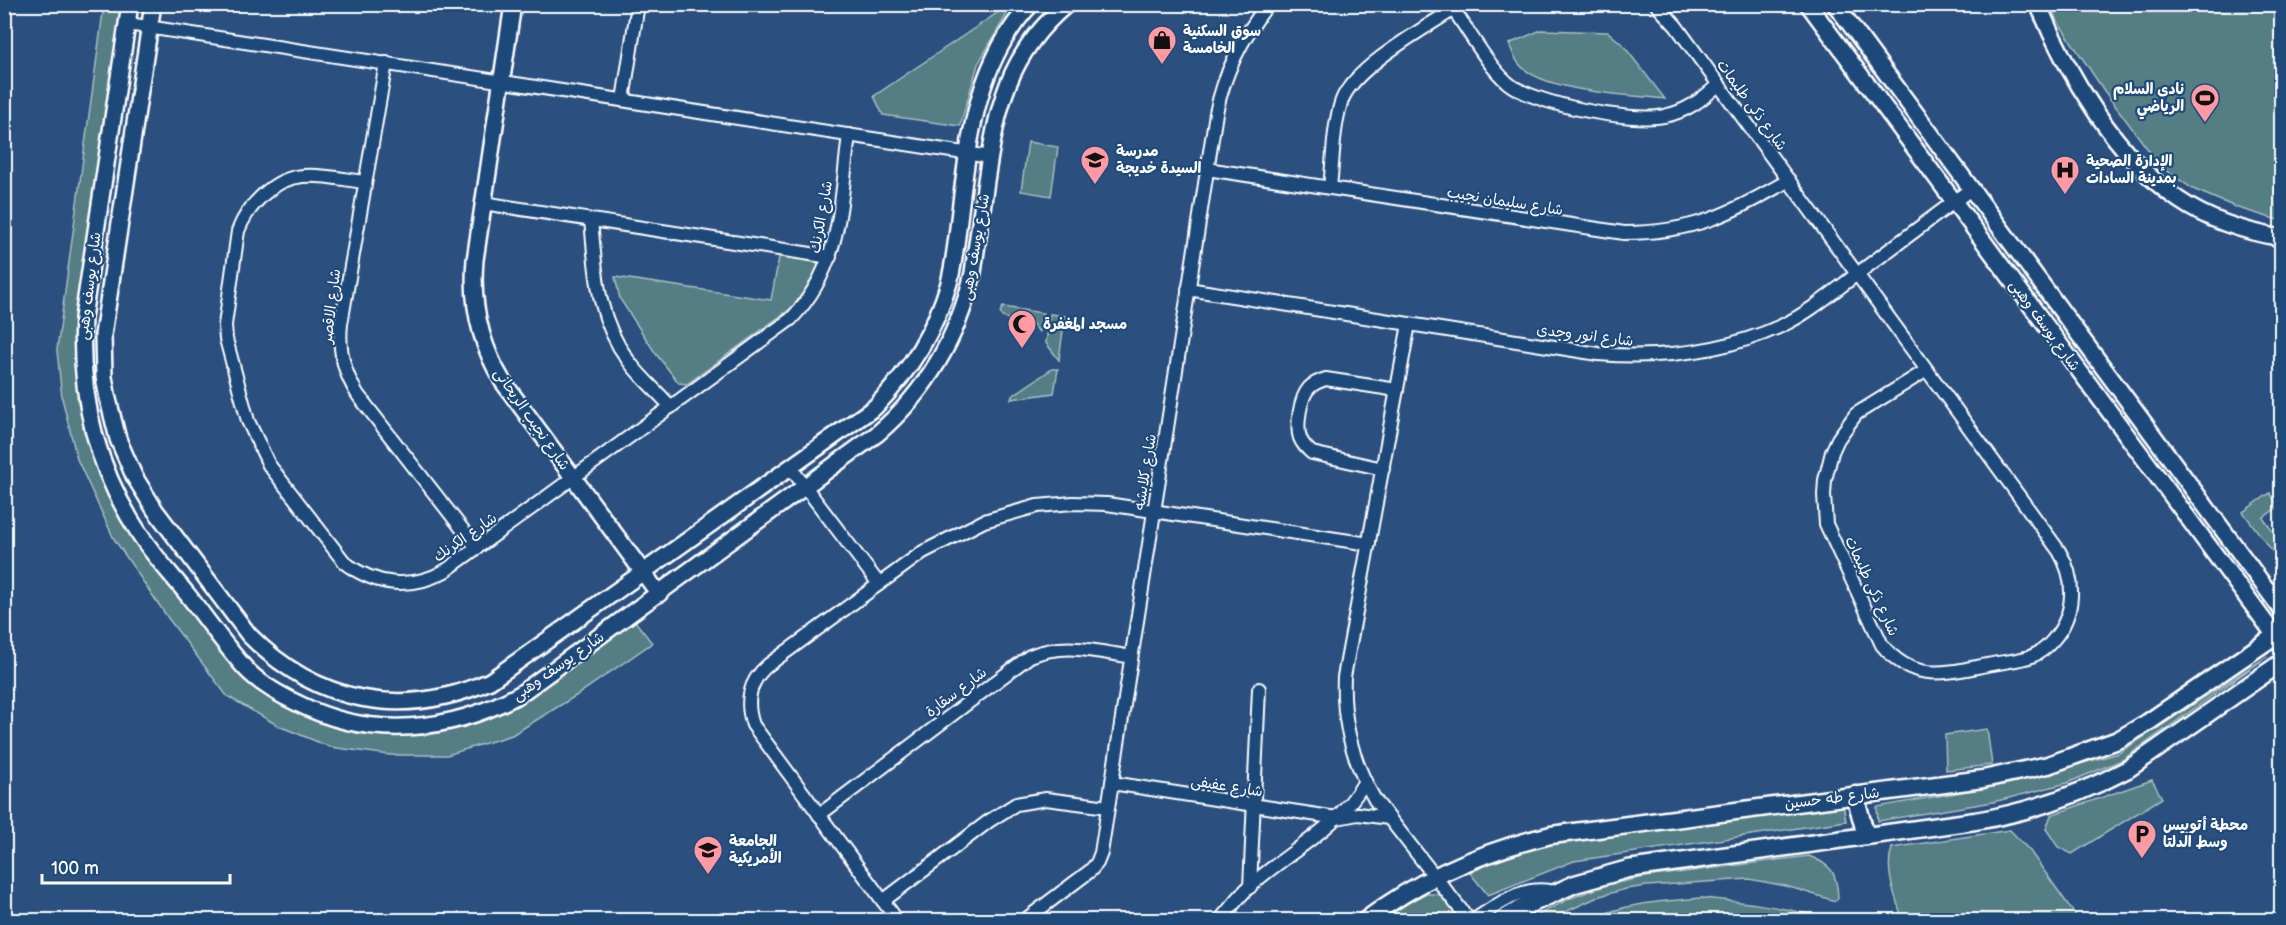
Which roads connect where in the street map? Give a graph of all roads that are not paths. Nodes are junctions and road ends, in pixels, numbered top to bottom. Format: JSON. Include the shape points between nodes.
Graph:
{"nodes":[{"id":1,"x":130,"y":4,"type":"edge"},
{"id":2,"x":153,"y":4,"type":"edge"},
{"id":3,"x":513,"y":4,"type":"edge"},
{"id":4,"x":638,"y":4,"type":"edge"},
{"id":5,"x":782,"y":4,"type":"edge"},
{"id":6,"x":808,"y":4,"type":"edge"},
{"id":7,"x":1031,"y":4,"type":"edge"},
{"id":8,"x":1066,"y":4,"type":"edge"},
{"id":9,"x":1268,"y":4,"type":"edge"},
{"id":10,"x":1656,"y":4,"type":"edge"},
{"id":11,"x":1808,"y":4,"type":"edge"},
{"id":12,"x":1835,"y":4,"type":"edge"},
{"id":13,"x":2038,"y":4,"type":"edge"},
{"id":14,"x":1456,"y":7,"type":"edge"},
{"id":15,"x":128,"y":24,"type":"junction"},
{"id":16,"x":150,"y":27,"type":"junction"},
{"id":17,"x":386,"y":63,"type":"junction"},
{"id":18,"x":502,"y":81,"type":"junction"},
{"id":19,"x":1719,"y":84,"type":"junction"},
{"id":20,"x":623,"y":100,"type":"junction"},
{"id":21,"x":849,"y":135,"type":"junction"},
{"id":22,"x":967,"y":154,"type":"junction"},
{"id":23,"x":990,"y":157,"type":"junction"},
{"id":24,"x":1207,"y":169,"type":"junction"},
{"id":25,"x":1789,"y":180,"type":"junction"},
{"id":26,"x":365,"y":182,"type":"junction"},
{"id":27,"x":1330,"y":188,"type":"junction"},
{"id":28,"x":1971,"y":189,"type":"junction"},
{"id":29,"x":1954,"y":202,"type":"junction"},
{"id":30,"x":483,"y":203,"type":"junction"},
{"id":31,"x":591,"y":220,"type":"junction"},
{"id":32,"x":2282,"y":238,"type":"edge"},
{"id":33,"x":830,"y":257,"type":"junction"},
{"id":34,"x":1857,"y":274,"type":"junction"},
{"id":35,"x":1188,"y":289,"type":"junction"},
{"id":36,"x":1409,"y":324,"type":"junction"},
{"id":37,"x":1927,"y":370,"type":"junction"},
{"id":38,"x":1397,"y":390,"type":"junction"},
{"id":39,"x":671,"y":407,"type":"junction"},
{"id":40,"x":790,"y":467,"type":"junction"},
{"id":41,"x":1383,"y":469,"type":"junction"},
{"id":42,"x":573,"y":478,"type":"junction"},
{"id":43,"x":805,"y":487,"type":"junction"},
{"id":44,"x":1154,"y":511,"type":"junction"},
{"id":45,"x":1369,"y":544,"type":"junction"},
{"id":46,"x":477,"y":548,"type":"junction"},
{"id":47,"x":643,"y":572,"type":"junction"},
{"id":48,"x":879,"y":584,"type":"junction"},
{"id":49,"x":659,"y":594,"type":"junction"},
{"id":50,"x":2282,"y":610,"type":"edge"},
{"id":51,"x":2279,"y":638,"type":"edge"},
{"id":52,"x":1131,"y":657,"type":"junction"},
{"id":53,"x":2282,"y":662,"type":"edge"},
{"id":54,"x":1259,"y":689,"type":"dead end"},
{"id":55,"x":1365,"y":781,"type":"junction"},
{"id":56,"x":1112,"y":783,"type":"junction"},
{"id":57,"x":1855,"y":795,"type":"junction"},
{"id":58,"x":1253,"y":805,"type":"junction"},
{"id":59,"x":1108,"y":807,"type":"junction"},
{"id":60,"x":819,"y":815,"type":"junction"},
{"id":61,"x":1337,"y":818,"type":"junction"},
{"id":62,"x":1389,"y":818,"type":"junction"},
{"id":63,"x":1866,"y":836,"type":"junction"},
{"id":64,"x":1434,"y":876,"type":"junction"},
{"id":65,"x":1250,"y":887,"type":"junction"},
{"id":66,"x":1555,"y":892,"type":"junction"},
{"id":67,"x":883,"y":901,"type":"junction"},
{"id":68,"x":897,"y":921,"type":"edge"},
{"id":69,"x":1025,"y":921,"type":"edge"},
{"id":70,"x":1220,"y":921,"type":"edge"},
{"id":71,"x":1366,"y":921,"type":"edge"},
{"id":72,"x":1469,"y":921,"type":"edge"},
{"id":73,"x":1474,"y":921,"type":"edge"},
{"id":74,"x":1502,"y":921,"type":"edge"}],
"edges":[{"from":1,"to":15,"type":"street","name":"شارع يوسف وهبى"},
{"from":2,"to":16,"type":"street","name":"شارع يوسف وهبى"},
{"from":3,"to":18,"type":"street","name":"شارع نجيب الريحانى"},
{"from":4,"to":20,"type":"street"},
{"from":5,"to":6,"type":"street"},
{"from":7,"to":22,"type":"street","name":"شارع يوسف وهبى","via":[[992,61],[978,100]]},
{"from":8,"to":23,"type":"street","name":"شارع يوسف وهبى","via":[[1037,34],[1015,69],[999,106]]},
{"from":9,"to":24,"type":"street","name":"شارع كلابشه","via":[[1228,73],[1217,108]]},
{"from":10,"to":19,"type":"street","name":"شارع ذكى طليمات"},
{"from":11,"to":29,"type":"street","name":"شارع يوسف وهبى"},
{"from":12,"to":28,"type":"street","name":"شارع يوسف وهبى"},
{"from":13,"to":32,"type":"street","via":[[2087,99],[2134,162],[2181,202],[2245,230]]},
{"from":14,"to":19,"type":"street","via":[[1500,76],[1520,92],[1544,101],[1652,118],[1687,108]]},
{"from":14,"to":27,"type":"street","via":[[1378,60],[1347,90],[1340,109]]},
{"from":15,"to":16,"type":"street"},
{"from":15,"to":49,"type":"street","name":"شارع يوسف وهبى","via":[[83,318],[82,364],[88,410],[104,465],[128,516],[246,669],[291,700],[343,721],[404,728],[445,724],[484,712],[520,694]]},
{"from":16,"to":17,"type":"street"},
{"from":16,"to":47,"type":"street","name":"شارع يوسف وهبى","via":[[105,313],[103,356],[108,399],[118,439],[143,494],[249,636],[276,661],[334,691],[379,702],[436,699],[490,681]]},
{"from":17,"to":18,"type":"street"},
{"from":17,"to":26,"type":"street","name":"شارع الاقصر"},
{"from":18,"to":20,"type":"street"},
{"from":18,"to":30,"type":"street","name":"شارع نجيب الريحانى"},
{"from":19,"to":25,"type":"street","name":"شارع ذكى طليمات"},
{"from":20,"to":21,"type":"street"},
{"from":21,"to":22,"type":"street"},
{"from":21,"to":33,"type":"street","name":"شارع الكرنك"},
{"from":22,"to":23,"type":"street"},
{"from":22,"to":40,"type":"street","name":"شارع يوسف وهبى","via":[[954,261],[943,302],[926,340],[875,407]]},
{"from":23,"to":43,"type":"street","name":"شارع يوسف وهبى","via":[[968,295],[941,359],[918,394],[892,422]]},
{"from":24,"to":27,"type":"street","name":"شارع سليمان نجيب"},
{"from":24,"to":35,"type":"street","name":"شارع كلابشه"},
{"from":25,"to":27,"type":"street","name":"شارع سليمان نجيب","via":[[1725,216],[1684,228],[1644,233],[1604,232]]},
{"from":25,"to":34,"type":"street","name":"شارع ذكى طليمات"},
{"from":26,"to":46,"type":"street","name":"شارع الاقصر","via":[[340,336],[345,371],[358,395]]},
{"from":26,"to":46,"type":"street","name":"شارع الكرنك","via":[[293,178],[263,195],[242,220],[225,325],[243,405],[269,465],[337,554],[355,570],[383,582],[413,583],[445,571]]},
{"from":28,"to":29,"type":"street","name":"شارع انور وجدى"},
{"from":28,"to":50,"type":"street","name":"شارع يوسف وهبى"},
{"from":29,"to":34,"type":"street","name":"شارع انور وجدى"},
{"from":29,"to":51,"type":"street","name":"شارع يوسف وهبى"},
{"from":30,"to":31,"type":"street"},
{"from":30,"to":42,"type":"street","name":"شارع نجيب الريحانى","via":[[474,276],[475,309],[483,340],[503,382]]},
{"from":31,"to":33,"type":"street"},
{"from":31,"to":39,"type":"street","via":[[599,300],[612,336],[629,362]]},
{"from":33,"to":39,"type":"street","name":"شارع الكرنك","via":[[818,285],[791,319]]},
{"from":34,"to":36,"type":"street","name":"شارع انور وجدى","via":[[1782,325],[1735,342],[1685,353],[1598,354]]},
{"from":34,"to":37,"type":"street","name":"شارع ذكى طليمات"},
{"from":35,"to":36,"type":"street","name":"شارع انور وجدى"},
{"from":35,"to":44,"type":"street","name":"شارع كلابشه"},
{"from":36,"to":38,"type":"street"},
{"from":37,"to":37,"type":"street","name":"شارع ذكى طليمات","via":[[2067,567],[2072,595],[2067,616],[2050,643],[2033,656],[1946,673],[1925,673],[1905,666],[1882,645],[1826,524],[1828,466],[1846,427],[1856,414]]},
{"from":38,"to":41,"type":"street"},
{"from":38,"to":41,"type":"street","via":[[1326,379],[1316,382],[1304,396],[1298,428],[1312,453]]},
{"from":39,"to":42,"type":"street","name":"شارع الكرنك"},
{"from":40,"to":43,"type":"street"},
{"from":40,"to":47,"type":"street","name":"شارع يوسف وهبى"},
{"from":41,"to":45,"type":"street"},
{"from":42,"to":46,"type":"street","name":"شارع الكرنك"},
{"from":42,"to":47,"type":"street","name":"شارع نجيب الريحانى"},
{"from":43,"to":48,"type":"street"},
{"from":43,"to":49,"type":"street","name":"شارع يوسف وهبى"},
{"from":44,"to":45,"type":"street"},
{"from":44,"to":48,"type":"street","via":[[1090,503],[1019,510],[935,544]]},
{"from":44,"to":52,"type":"street","name":"شارع كلابشه"},
{"from":45,"to":55,"type":"street","via":[[1344,677],[1350,742]]},
{"from":47,"to":49,"type":"street","name":"شارع نجيب الريحانى"},
{"from":48,"to":60,"type":"street","via":[[768,665],[756,677],[750,692],[753,725]]},
{"from":51,"to":57,"type":"main road","name":"شارع طه حسين","via":[[2147,723],[2096,750],[2005,776]]},
{"from":52,"to":56,"type":"street","name":"شارع كلابشه"},
{"from":52,"to":60,"type":"street","name":"شارع سقارة","via":[[1066,647],[1030,657]]},
{"from":53,"to":63,"type":"main road","via":[[2128,769],[2078,794],[2002,817]]},
{"from":54,"to":58,"type":"street"},
{"from":55,"to":61,"type":"street"},
{"from":55,"to":62,"type":"street"},
{"from":56,"to":58,"type":"street","name":"شارع عفيفى"},
{"from":56,"to":59,"type":"street","name":"شارع كلابشه"},
{"from":57,"to":63,"type":"main road"},
{"from":57,"to":64,"type":"main road","name":"شارع طه حسين","via":[[1551,834],[1495,850]]},
{"from":58,"to":61,"type":"street","name":"شارع عفيفى"},
{"from":58,"to":65,"type":"street"},
{"from":59,"to":67,"type":"street","via":[[1046,799],[1016,804]]},
{"from":59,"to":69,"type":"street","name":"شارع كلابشه","via":[[1097,863]]},
{"from":60,"to":67,"type":"street"},
{"from":61,"to":62,"type":"street","name":"شارع عفيفى","via":[[1358,814]]},
{"from":61,"to":65,"type":"street"},
{"from":62,"to":64,"type":"street"},
{"from":63,"to":66,"type":"main road","via":[[1628,869]]},
{"from":64,"to":71,"type":"main road","name":"شارع طه حسين"},
{"from":64,"to":72,"type":"street"},
{"from":65,"to":70,"type":"street"},
{"from":66,"to":73,"type":"street","via":[[1524,891]]},
{"from":66,"to":74,"type":"main road"},
{"from":67,"to":68,"type":"street"}]}
